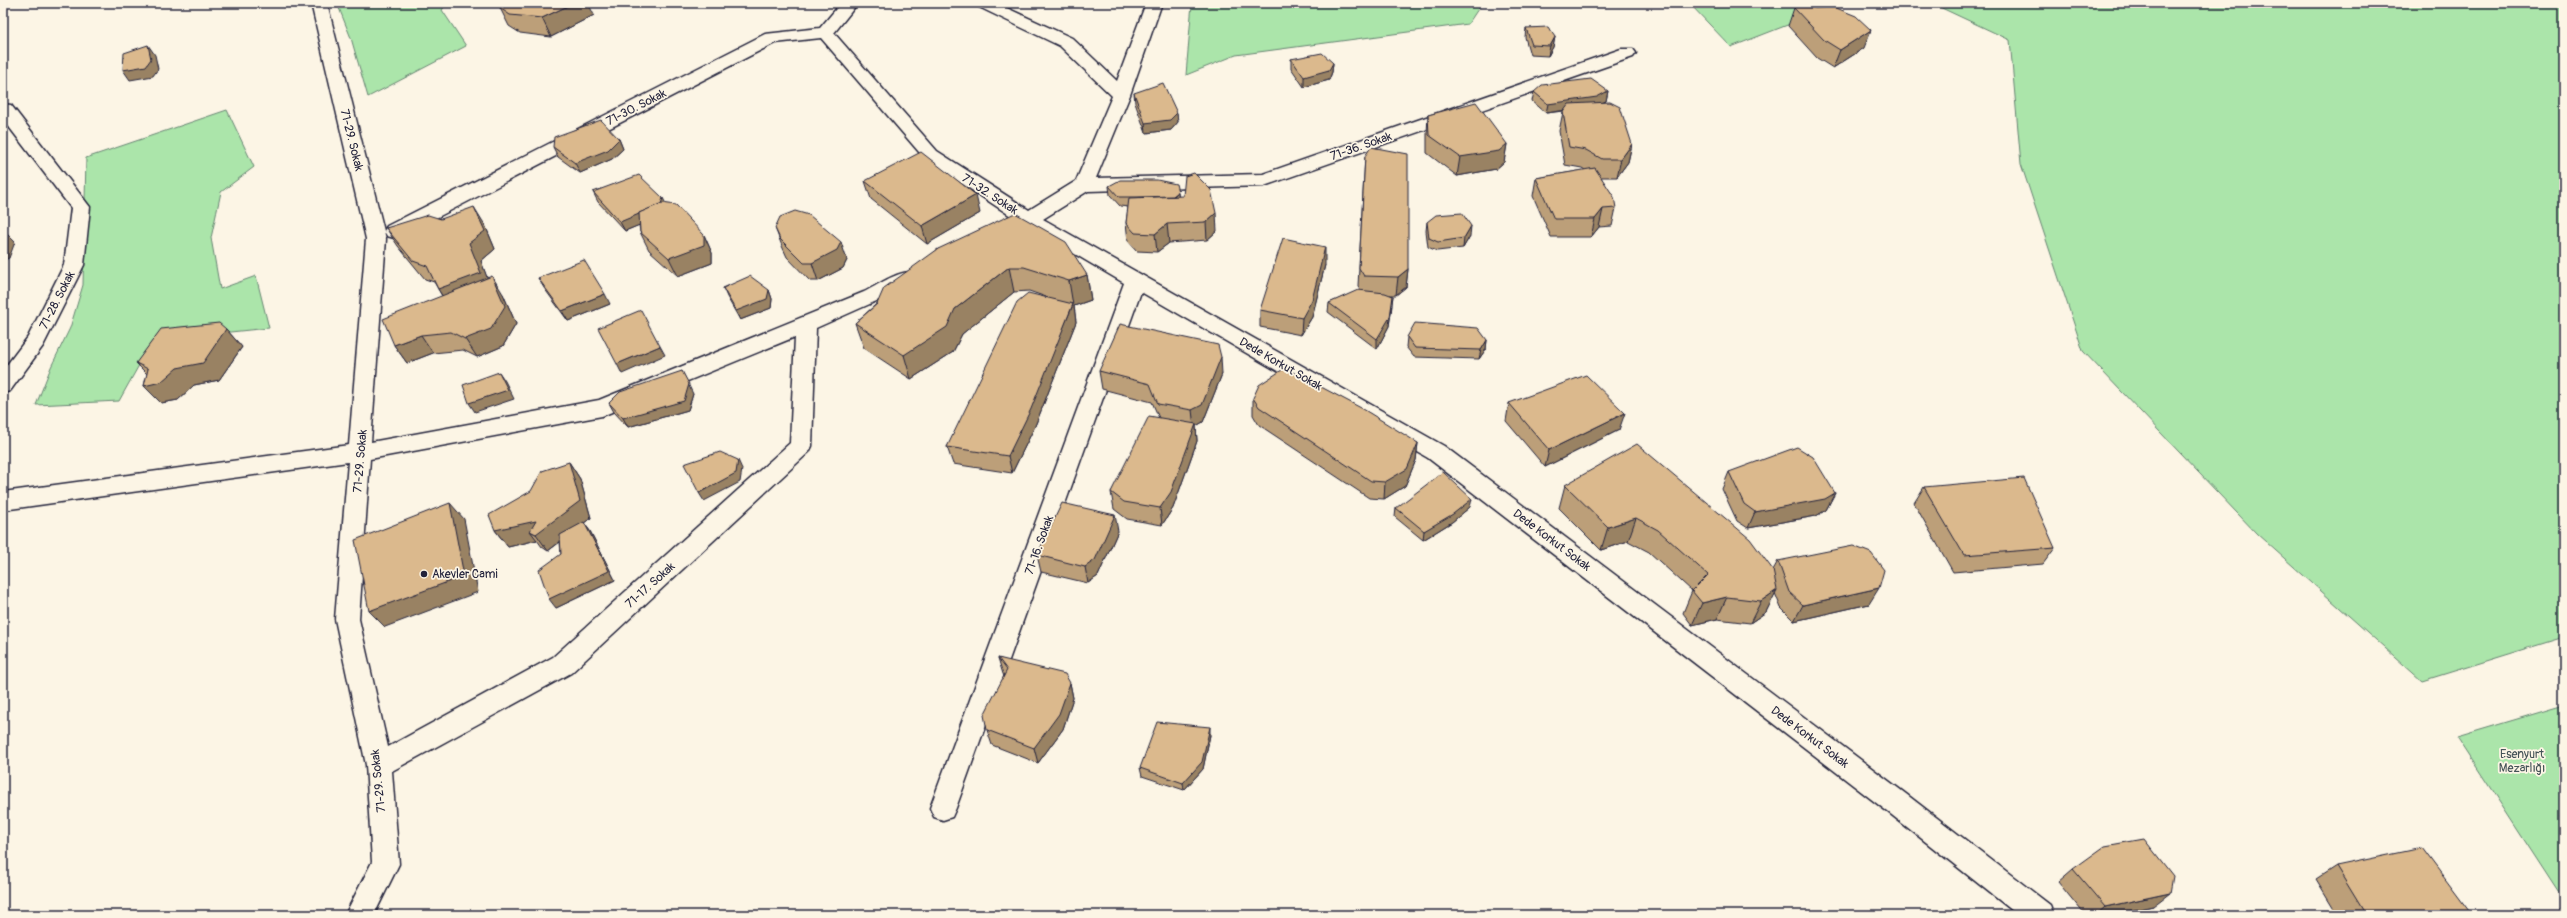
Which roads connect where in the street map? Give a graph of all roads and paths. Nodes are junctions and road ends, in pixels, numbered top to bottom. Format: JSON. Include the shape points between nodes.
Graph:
{"nodes":[{"id":1,"x":319,"y":3,"type":"edge"},
{"id":2,"x":850,"y":3,"type":"edge"},
{"id":3,"x":983,"y":3,"type":"edge"},
{"id":4,"x":1154,"y":3,"type":"edge"},
{"id":5,"x":825,"y":33,"type":"junction"},
{"id":6,"x":1627,"y":53,"type":"dead end"},
{"id":7,"x":1121,"y":95,"type":"junction"},
{"id":8,"x":4,"y":110,"type":"edge"},
{"id":9,"x":1084,"y":185,"type":"junction"},
{"id":10,"x":1029,"y":220,"type":"junction"},
{"id":11,"x":1002,"y":233,"type":"edge"},
{"id":12,"x":376,"y":239,"type":"junction"},
{"id":13,"x":926,"y":270,"type":"edge"},
{"id":14,"x":1135,"y":281,"type":"junction"},
{"id":15,"x":806,"y":324,"type":"junction"},
{"id":16,"x":3,"y":385,"type":"edge"},
{"id":17,"x":360,"y":452,"type":"junction"},
{"id":18,"x":3,"y":501,"type":"edge"},
{"id":19,"x":379,"y":765,"type":"junction"},
{"id":20,"x":943,"y":808,"type":"dead end"},
{"id":21,"x":359,"y":915,"type":"edge"},
{"id":22,"x":2040,"y":915,"type":"edge"}],
"edges":[{"from":1,"to":12,"type":"street","name":"71-29. Sokak"},
{"from":2,"to":5,"type":"street"},
{"from":3,"to":7,"type":"street","via":[[1066,42]]},
{"from":4,"to":7,"type":"street"},
{"from":5,"to":10,"type":"street","name":"71-32. Sokak","via":[[931,155]]},
{"from":5,"to":12,"type":"street","name":"71-30. Sokak","via":[[771,38]]},
{"from":6,"to":9,"type":"street","name":"71-36. Sokak","via":[[1264,180]]},
{"from":7,"to":9,"type":"street"},
{"from":8,"to":16,"type":"street","name":"71-28. Sokak","via":[[81,207],[74,265],[36,341]]},
{"from":9,"to":10,"type":"street","name":"71-32. Sokak"},
{"from":10,"to":11,"type":"street"},
{"from":10,"to":14,"type":"street","name":"Dede Korkut Sokak"},
{"from":12,"to":17,"type":"street","name":"71-29. Sokak"},
{"from":13,"to":15,"type":"street","via":[[871,297]]},
{"from":14,"to":20,"type":"street","name":"71-16. Sokak"},
{"from":14,"to":22,"type":"street","name":"Dede Korkut Sokak","via":[[1436,452]]},
{"from":15,"to":17,"type":"street","via":[[602,408]]},
{"from":15,"to":19,"type":"street","name":"71-17. Sokak","via":[[801,446],[562,665]]},
{"from":17,"to":18,"type":"street"},
{"from":17,"to":19,"type":"street","name":"71-29. Sokak","via":[[347,619]]},
{"from":19,"to":21,"type":"street","name":"71-29. Sokak","via":[[386,864]]}]}
